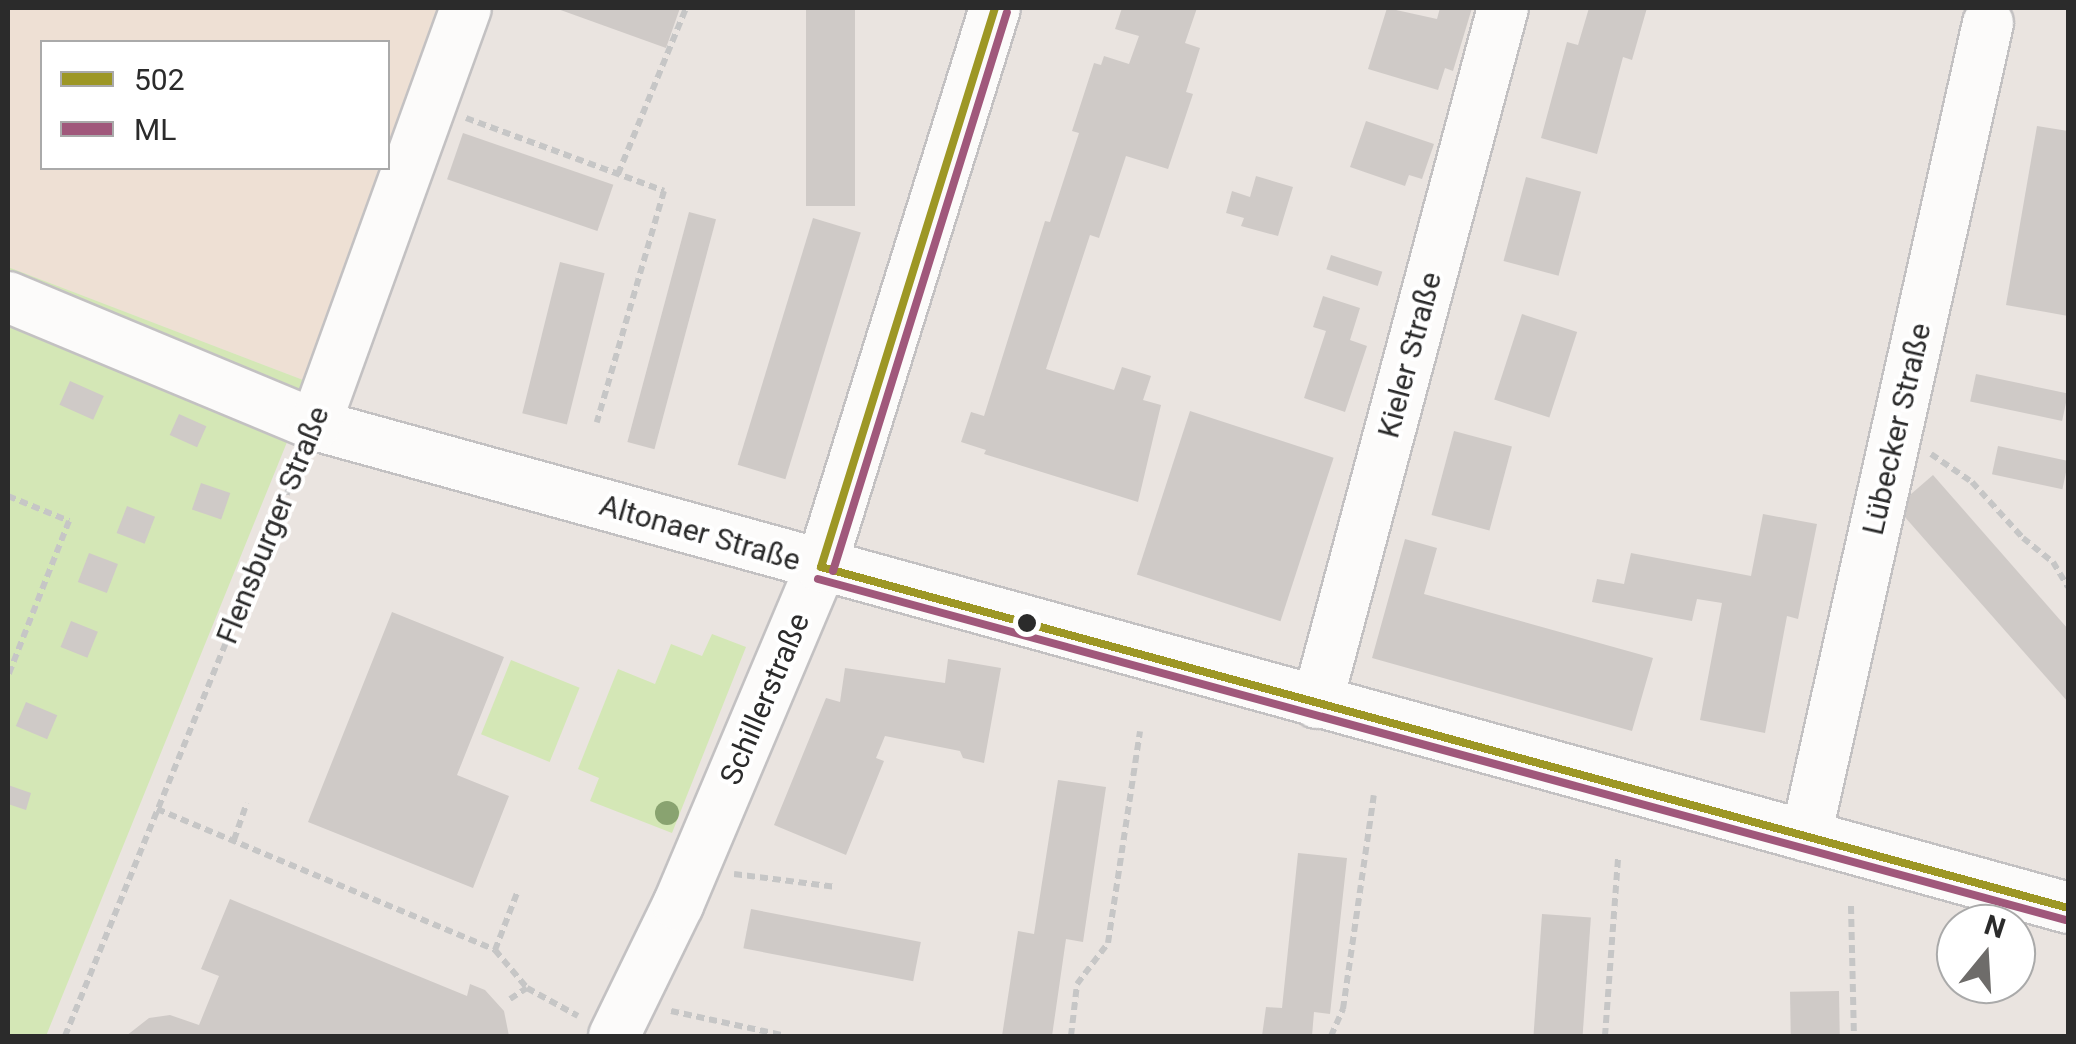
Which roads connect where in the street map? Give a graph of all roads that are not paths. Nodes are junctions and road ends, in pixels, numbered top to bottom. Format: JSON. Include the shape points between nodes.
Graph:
{"nodes":[{"id":1,"x":466,"y":8,"type":"edge"},
{"id":2,"x":996,"y":8,"type":"edge"},
{"id":3,"x":1504,"y":8,"type":"edge"},
{"id":4,"x":1988,"y":23,"type":"dead end"},
{"id":5,"x":8,"y":298,"type":"edge"},
{"id":6,"x":315,"y":426,"type":"junction"},
{"id":7,"x":821,"y":567,"type":"junction"},
{"id":8,"x":1317,"y":703,"type":"junction"},
{"id":9,"x":1806,"y":836,"type":"junction"},
{"id":10,"x":2068,"y":908,"type":"edge"},
{"id":11,"x":620,"y":1025,"type":"edge"}],
"edges":[{"from":1,"to":6,"type":"street","name":"Flensburger Straße"},
{"from":2,"to":7,"type":"street","name":"Schillerstraße"},
{"from":3,"to":8,"type":"street","name":"Kieler Straße"},
{"from":4,"to":9,"type":"street","name":"Lübecker Straße"},
{"from":5,"to":6,"type":"street","name":"Altonaer Straße"},
{"from":6,"to":7,"type":"street","name":"Altonaer Straße"},
{"from":7,"to":8,"type":"street","name":"Altonaer Straße"},
{"from":7,"to":11,"type":"street","name":"Schillerstraße"},
{"from":8,"to":9,"type":"street","name":"Altonaer Straße"},
{"from":9,"to":10,"type":"street","name":"Altonaer Straße"}]}
